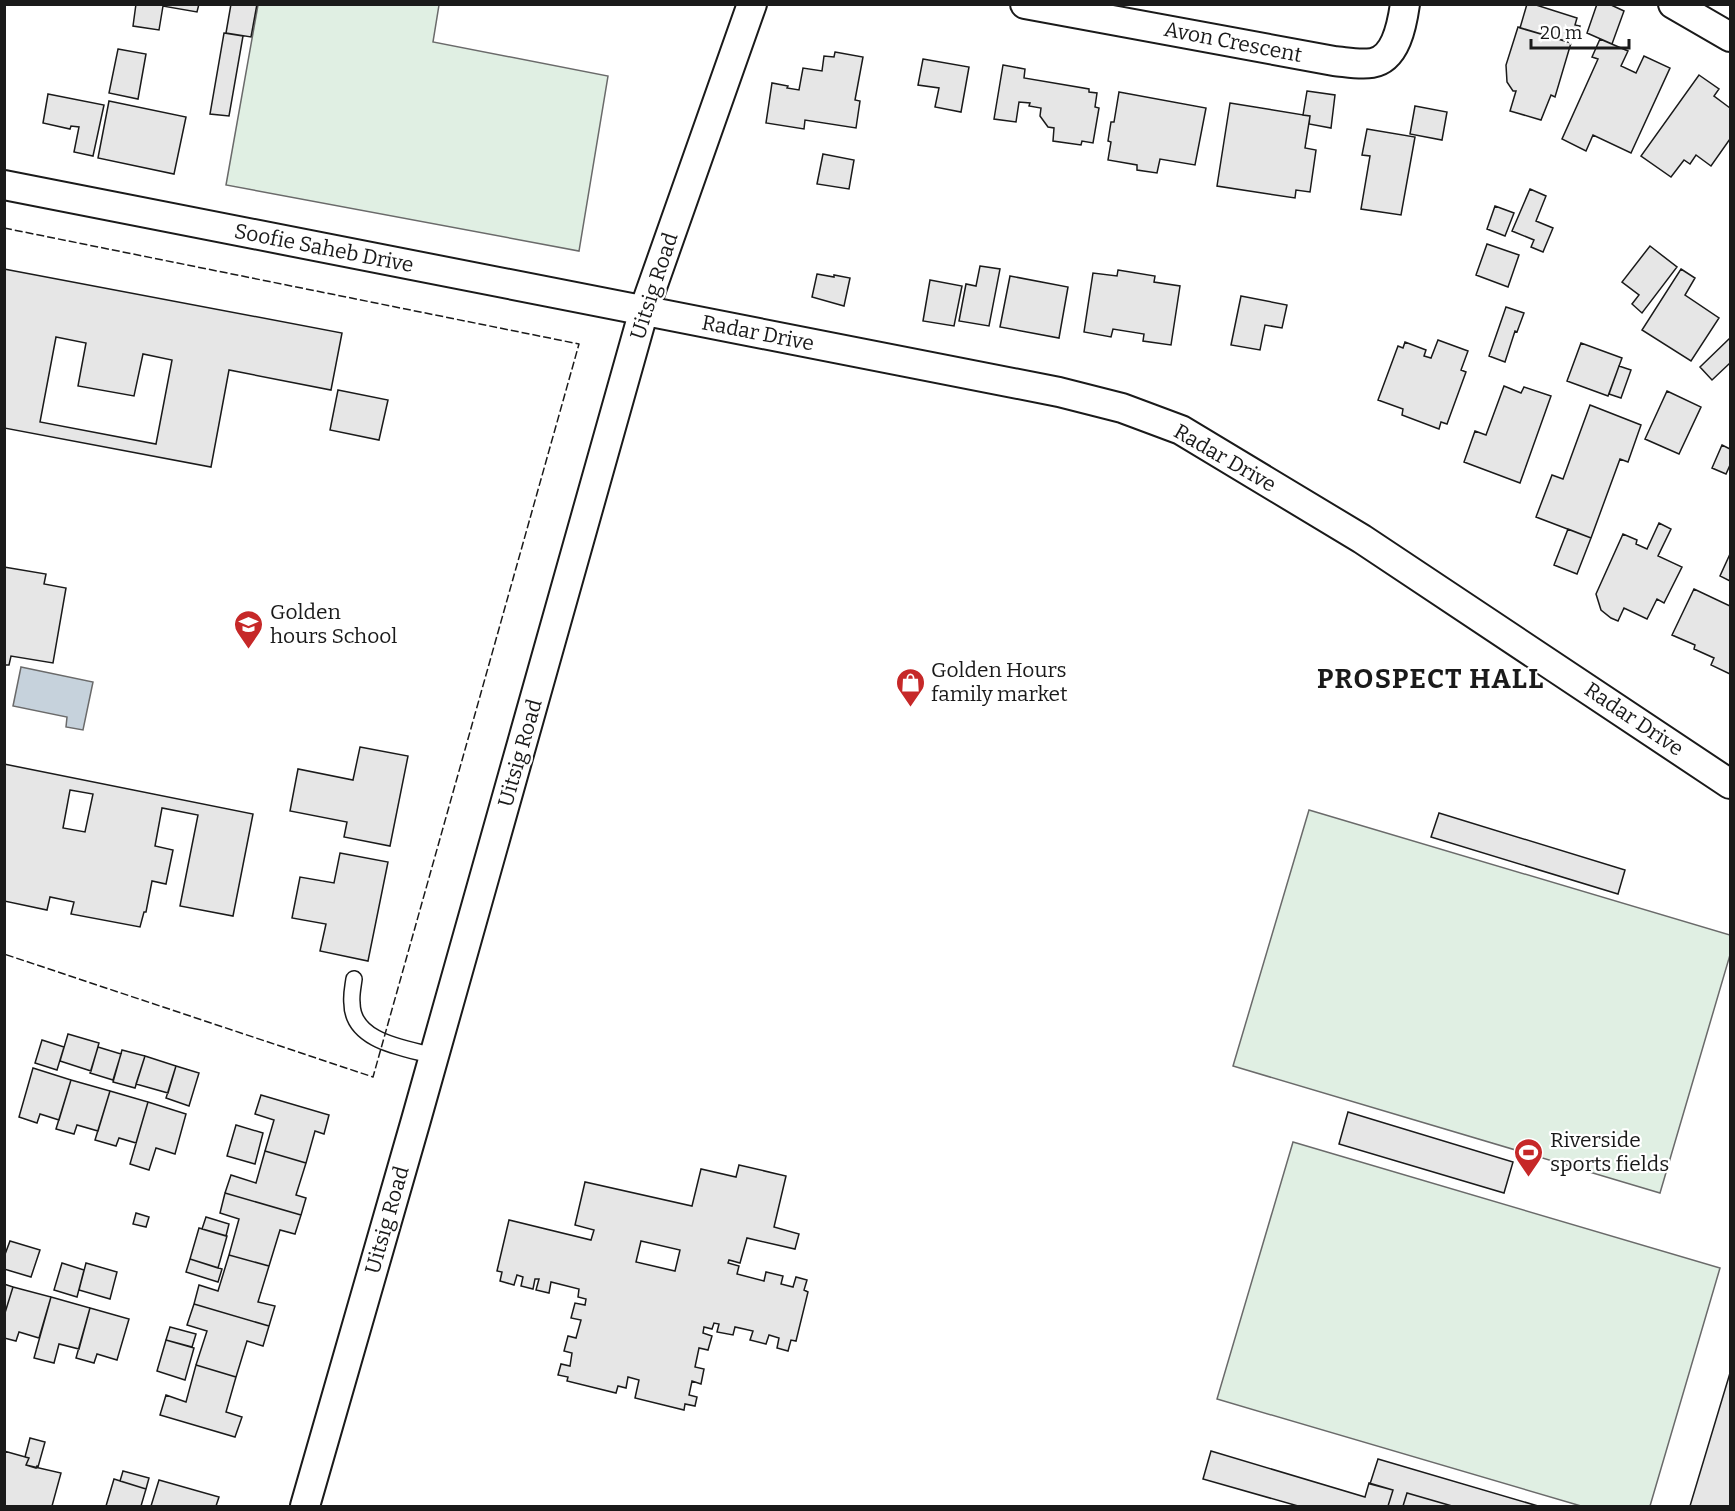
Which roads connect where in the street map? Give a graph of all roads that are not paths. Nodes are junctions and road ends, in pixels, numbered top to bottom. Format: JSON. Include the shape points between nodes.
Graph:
{"nodes":[{"id":1,"x":752,"y":4,"type":"edge"},
{"id":2,"x":1025,"y":4,"type":"edge"},
{"id":3,"x":1405,"y":4,"type":"edge"},
{"id":4,"x":1672,"y":4,"type":"edge"},
{"id":5,"x":1731,"y":37,"type":"edge"},
{"id":6,"x":4,"y":185,"type":"edge"},
{"id":7,"x":644,"y":310,"type":"junction"},
{"id":8,"x":1731,"y":784,"type":"edge"},
{"id":9,"x":354,"y":979,"type":"dead end"},
{"id":10,"x":434,"y":1056,"type":"junction"},
{"id":11,"x":305,"y":1506,"type":"edge"}],
"edges":[{"from":1,"to":7,"type":"street","name":"Uitsig Road"},
{"from":2,"to":3,"type":"street","name":"Avon Crescent","via":[[1334,61],[1370,63],[1386,56],[1394,44]]},
{"from":4,"to":5,"type":"street"},
{"from":6,"to":7,"type":"street","name":"Soofie Saheb Drive"},
{"from":7,"to":8,"type":"street","name":"Radar Drive","via":[[1059,392],[1122,408],[1181,430],[1362,539]]},
{"from":7,"to":10,"type":"street","name":"Uitsig Road"},
{"from":9,"to":10,"type":"lane","via":[[351,1004],[355,1021],[365,1032],[383,1042]]},
{"from":10,"to":11,"type":"street","name":"Uitsig Road"}]}
